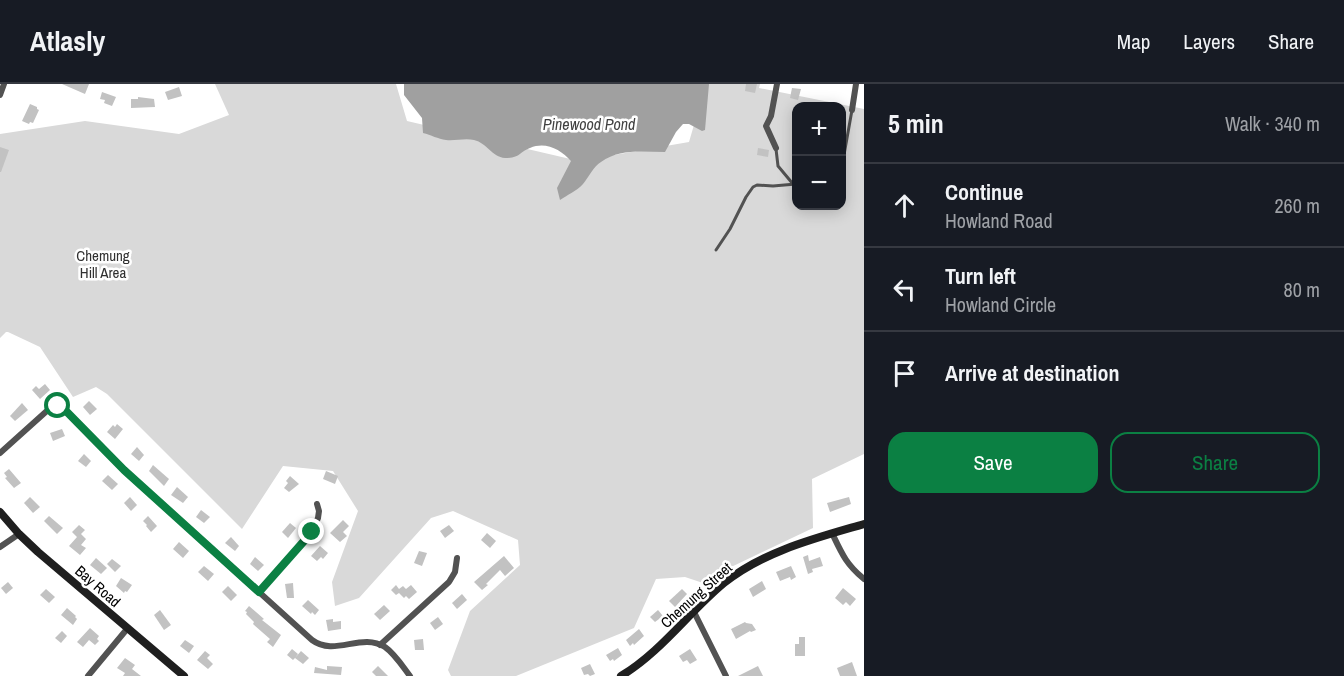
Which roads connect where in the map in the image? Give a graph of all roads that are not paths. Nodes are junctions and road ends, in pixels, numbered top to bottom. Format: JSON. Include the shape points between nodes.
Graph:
{"nodes":[{"id":1,"x":4,"y":84,"type":"edge"},
{"id":2,"x":777,"y":84,"type":"edge"},
{"id":3,"x":856,"y":84,"type":"edge"},
{"id":4,"x":0,"y":94,"type":"edge"},
{"id":5,"x":852,"y":110,"type":"joint"},
{"id":6,"x":776,"y":148,"type":"joint"},
{"id":7,"x":844,"y":156,"type":"edge"},
{"id":8,"x":792,"y":181,"type":"edge"},
{"id":9,"x":792,"y":184,"type":"edge"},
{"id":10,"x":716,"y":250,"type":"dead end"},
{"id":11,"x":0,"y":453,"type":"edge"},
{"id":12,"x":317,"y":504,"type":"dead end"},
{"id":13,"x":0,"y":512,"type":"edge"},
{"id":14,"x":864,"y":524,"type":"edge"},
{"id":15,"x":832,"y":533,"type":"junction"},
{"id":16,"x":19,"y":534,"type":"junction"},
{"id":17,"x":0,"y":547,"type":"edge"},
{"id":18,"x":457,"y":558,"type":"dead end"},
{"id":19,"x":864,"y":579,"type":"edge"},
{"id":20,"x":259,"y":592,"type":"junction"},
{"id":21,"x":694,"y":612,"type":"junction"},
{"id":22,"x":127,"y":629,"type":"junction"},
{"id":23,"x":380,"y":645,"type":"junction"},
{"id":24,"x":88,"y":676,"type":"edge"},
{"id":25,"x":184,"y":676,"type":"edge"},
{"id":26,"x":410,"y":676,"type":"edge"},
{"id":27,"x":621,"y":676,"type":"edge"},
{"id":28,"x":726,"y":676,"type":"edge"}],
"edges":[{"from":1,"to":4,"type":"street"},
{"from":2,"to":6,"type":"street","via":[[771,116],[765,126]]},
{"from":3,"to":5,"type":"street"},
{"from":5,"to":7,"type":"lane"},
{"from":6,"to":8,"type":"lane","via":[[778,166]]},
{"from":9,"to":10,"type":"lane","via":[[753,187]]},
{"from":11,"to":20,"type":"street","via":[[49,409],[64,409],[124,470]]},
{"from":12,"to":20,"type":"street","via":[[318,518],[312,532]]},
{"from":13,"to":16,"type":"street","name":"Bay Road"},
{"from":14,"to":15,"type":"street","name":"Chemung Street"},
{"from":15,"to":19,"type":"street","via":[[843,557]]},
{"from":15,"to":21,"type":"street","name":"Chemung Street","via":[[752,565],[725,583]]},
{"from":16,"to":17,"type":"street"},
{"from":16,"to":22,"type":"street","name":"Bay Road"},
{"from":18,"to":23,"type":"street","via":[[455,572],[445,587]]},
{"from":20,"to":23,"type":"street","via":[[322,646],[360,642]]},
{"from":21,"to":27,"type":"street","name":"Chemung Street"},
{"from":21,"to":28,"type":"street"},
{"from":22,"to":24,"type":"street"},
{"from":22,"to":25,"type":"street","name":"Bay Road"},
{"from":23,"to":26,"type":"street"}]}
